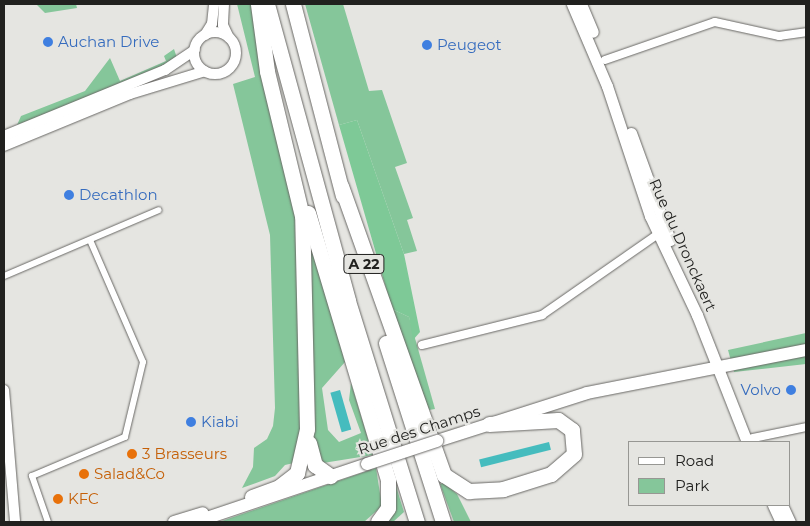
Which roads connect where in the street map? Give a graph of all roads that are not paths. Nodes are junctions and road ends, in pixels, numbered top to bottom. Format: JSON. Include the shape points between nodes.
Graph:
{"nodes":[{"id":1,"x":214,"y":4,"type":"edge"},
{"id":2,"x":224,"y":4,"type":"edge"},
{"id":3,"x":258,"y":4,"type":"edge"},
{"id":4,"x":267,"y":4,"type":"edge"},
{"id":5,"x":292,"y":4,"type":"edge"},
{"id":6,"x":572,"y":4,"type":"edge"},
{"id":7,"x":581,"y":4,"type":"edge"},
{"id":8,"x":806,"y":32,"type":"edge"},
{"id":9,"x":204,"y":36,"type":"junction"},
{"id":10,"x":230,"y":39,"type":"junction"},
{"id":11,"x":194,"y":50,"type":"junction"},
{"id":12,"x":605,"y":60,"type":"junction"},
{"id":13,"x":205,"y":71,"type":"junction"},
{"id":14,"x":4,"y":136,"type":"edge"},
{"id":15,"x":4,"y":146,"type":"edge"},
{"id":16,"x":286,"y":148,"type":"junction"},
{"id":17,"x":341,"y":186,"type":"junction"},
{"id":18,"x":159,"y":210,"type":"dead end"},
{"id":19,"x":662,"y":232,"type":"junction"},
{"id":20,"x":90,"y":240,"type":"junction"},
{"id":21,"x":4,"y":276,"type":"edge"},
{"id":22,"x":806,"y":342,"type":"edge"},
{"id":23,"x":422,"y":344,"type":"dead end"},
{"id":24,"x":806,"y":350,"type":"edge"},
{"id":25,"x":720,"y":363,"type":"junction"},
{"id":26,"x":4,"y":390,"type":"edge"},
{"id":27,"x":489,"y":424,"type":"junction"},
{"id":28,"x":806,"y":427,"type":"edge"},
{"id":29,"x":307,"y":429,"type":"junction"},
{"id":30,"x":751,"y":441,"type":"edge"},
{"id":31,"x":330,"y":476,"type":"junction"},
{"id":32,"x":273,"y":494,"type":"junction"},
{"id":33,"x":252,"y":497,"type":"junction"},
{"id":34,"x":773,"y":506,"type":"edge"},
{"id":35,"x":782,"y":506,"type":"edge"},
{"id":36,"x":15,"y":522,"type":"edge"},
{"id":37,"x":48,"y":522,"type":"edge"},
{"id":38,"x":174,"y":522,"type":"edge"},
{"id":39,"x":195,"y":522,"type":"edge"},
{"id":40,"x":378,"y":522,"type":"edge"},
{"id":41,"x":418,"y":522,"type":"edge"},
{"id":42,"x":443,"y":522,"type":"edge"},
{"id":43,"x":781,"y":522,"type":"edge"},
{"id":44,"x":790,"y":522,"type":"edge"}],
"edges":[{"from":1,"to":9,"type":"street","via":[[212,24]]},
{"from":2,"to":10,"type":"street","via":[[223,25]]},
{"from":3,"to":16,"type":"highway","via":[[264,55]]},
{"from":4,"to":41,"type":"highway","number":"A 22","via":[[350,310]]},
{"from":5,"to":17,"type":"highway","number":"A 22"},
{"from":6,"to":19,"type":"main road","name":"Rue du Dronckaert"},
{"from":7,"to":12,"type":"main road","name":"Rue du Dronckaert"},
{"from":8,"to":12,"type":"street","via":[[779,36],[715,22]]},
{"from":9,"to":10,"type":"street","via":[[217,33]]},
{"from":9,"to":11,"type":"street"},
{"from":10,"to":13,"type":"street","via":[[235,51],[231,66],[220,73]]},
{"from":11,"to":13,"type":"street","via":[[196,62]]},
{"from":11,"to":14,"type":"street","via":[[183,62],[154,76]]},
{"from":12,"to":19,"type":"main road","name":"Rue du Dronckaert"},
{"from":13,"to":15,"type":"street","via":[[130,94]]},
{"from":16,"to":29,"type":"highway","via":[[302,221]]},
{"from":16,"to":40,"type":"highway","via":[[388,480],[388,508]]},
{"from":17,"to":27,"type":"highway","via":[[444,475],[469,491],[503,489],[551,474],[574,454],[572,430],[558,420]]},
{"from":17,"to":42,"type":"highway","number":"A 22"},
{"from":18,"to":20,"type":"street"},
{"from":19,"to":23,"type":"street","via":[[542,315]]},
{"from":19,"to":25,"type":"main road","name":"Rue du Dronckaert"},
{"from":20,"to":21,"type":"street"},
{"from":20,"to":37,"type":"street","via":[[142,362],[125,437],[32,476]]},
{"from":22,"to":25,"type":"main road"},
{"from":24,"to":25,"type":"main road"},
{"from":25,"to":27,"type":"main road","name":"Rue des Champs","via":[[642,374]]},
{"from":25,"to":30,"type":"main road","name":"Rue du Dronckaert"},
{"from":26,"to":36,"type":"street"},
{"from":27,"to":31,"type":"main road","name":"Rue des Champs","bridge":true},
{"from":28,"to":30,"type":"street"},
{"from":29,"to":31,"type":"highway","via":[[311,457]]},
{"from":29,"to":33,"type":"highway","via":[[304,459],[294,476]]},
{"from":31,"to":32,"type":"main road","name":"Rue des Champs"},
{"from":32,"to":33,"type":"main road","name":"Rue des Champs"},
{"from":32,"to":39,"type":"main road","name":"Rue des Champs"},
{"from":33,"to":38,"type":"main road","name":"Rue des Champs"},
{"from":34,"to":43,"type":"main road"},
{"from":35,"to":44,"type":"main road"}]}
